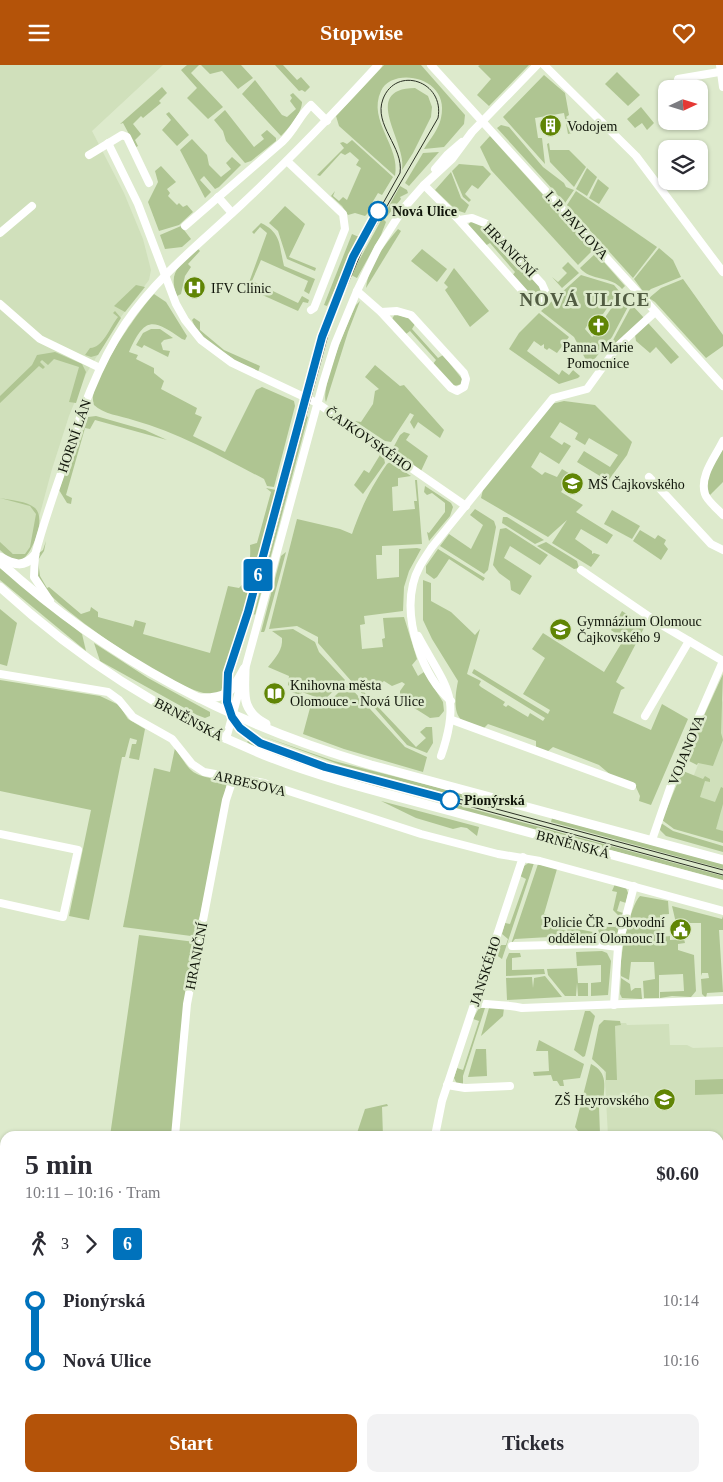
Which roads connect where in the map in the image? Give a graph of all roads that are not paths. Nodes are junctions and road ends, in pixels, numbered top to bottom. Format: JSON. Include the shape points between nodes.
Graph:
{"nodes":[{"id":1,"x":378,"y":65,"type":"edge"},
{"id":2,"x":431,"y":65,"type":"edge"},
{"id":3,"x":537,"y":65,"type":"edge"},
{"id":4,"x":544,"y":65,"type":"edge"},
{"id":5,"x":720,"y":69,"type":"edge"},
{"id":6,"x":678,"y":80,"type":"edge"},
{"id":7,"x":723,"y":87,"type":"edge"},
{"id":8,"x":327,"y":121,"type":"junction"},
{"id":9,"x":483,"y":121,"type":"junction"},
{"id":10,"x":108,"y":143,"type":"junction"},
{"id":11,"x":89,"y":155,"type":"dead end"},
{"id":12,"x":287,"y":161,"type":"junction"},
{"id":13,"x":149,"y":183,"type":"dead end"},
{"id":14,"x":424,"y":185,"type":"junction"},
{"id":15,"x":218,"y":197,"type":"junction"},
{"id":16,"x":32,"y":205,"type":"dead end"},
{"id":17,"x":232,"y":213,"type":"junction"},
{"id":18,"x":459,"y":220,"type":"junction"},
{"id":19,"x":185,"y":226,"type":"dead end"},
{"id":20,"x":0,"y":233,"type":"edge"},
{"id":21,"x":723,"y":272,"type":"edge"},
{"id":22,"x":165,"y":277,"type":"junction"},
{"id":23,"x":357,"y":291,"type":"junction"},
{"id":24,"x":0,"y":304,"type":"edge"},
{"id":25,"x":311,"y":311,"type":"dead end"},
{"id":26,"x":381,"y":312,"type":"junction"},
{"id":27,"x":655,"y":312,"type":"junction"},
{"id":28,"x":100,"y":368,"type":"junction"},
{"id":29,"x":723,"y":386,"type":"edge"},
{"id":30,"x":317,"y":403,"type":"junction"},
{"id":31,"x":723,"y":441,"type":"edge"},
{"id":32,"x":648,"y":477,"type":"dead end"},
{"id":33,"x":466,"y":506,"type":"junction"},
{"id":34,"x":723,"y":515,"type":"edge"},
{"id":35,"x":723,"y":549,"type":"edge"},
{"id":36,"x":35,"y":555,"type":"junction"},
{"id":37,"x":0,"y":557,"type":"edge"},
{"id":38,"x":0,"y":562,"type":"edge"},
{"id":39,"x":581,"y":570,"type":"dead end"},
{"id":40,"x":0,"y":587,"type":"edge"},
{"id":41,"x":55,"y":608,"type":"junction"},
{"id":42,"x":689,"y":641,"type":"junction"},
{"id":43,"x":723,"y":661,"type":"edge"},
{"id":44,"x":245,"y":668,"type":"junction"},
{"id":45,"x":0,"y":674,"type":"edge"},
{"id":46,"x":194,"y":697,"type":"junction"},
{"id":47,"x":232,"y":715,"type":"junction"},
{"id":48,"x":646,"y":716,"type":"dead end"},
{"id":49,"x":452,"y":720,"type":"junction"},
{"id":50,"x":226,"y":739,"type":"junction"},
{"id":51,"x":297,"y":740,"type":"junction"},
{"id":52,"x":441,"y":756,"type":"dead end"},
{"id":53,"x":233,"y":779,"type":"junction"},
{"id":54,"x":632,"y":786,"type":"dead end"},
{"id":55,"x":378,"y":821,"type":"joint"},
{"id":56,"x":0,"y":834,"type":"edge"},
{"id":57,"x":652,"y":841,"type":"junction"},
{"id":58,"x":523,"y":857,"type":"junction"},
{"id":59,"x":723,"y":860,"type":"edge"},
{"id":60,"x":723,"y":885,"type":"edge"},
{"id":61,"x":634,"y":886,"type":"junction"},
{"id":62,"x":0,"y":903,"type":"edge"},
{"id":63,"x":723,"y":911,"type":"edge"},
{"id":64,"x":512,"y":946,"type":"dead end"},
{"id":65,"x":618,"y":947,"type":"junction"},
{"id":66,"x":723,"y":1000,"type":"edge"},
{"id":67,"x":474,"y":1003,"type":"junction"},
{"id":68,"x":614,"y":1005,"type":"junction"},
{"id":69,"x":447,"y":1085,"type":"junction"},
{"id":70,"x":510,"y":1086,"type":"dead end"},
{"id":71,"x":175,"y":1131,"type":"edge"},
{"id":72,"x":436,"y":1131,"type":"edge"}],
"edges":[{"from":1,"to":8,"type":"street","name":"HORNÍ LÁN"},
{"from":2,"to":9,"type":"street","name":"I. P. PAVLOVA"},
{"from":3,"to":9,"type":"street"},
{"from":4,"to":21,"type":"street","via":[[636,156]]},
{"from":5,"to":6,"type":"street"},
{"from":5,"to":7,"type":"street"},
{"from":8,"to":12,"type":"street","name":"HORNÍ LÁN"},
{"from":8,"to":15,"type":"street","via":[[312,105],[291,133]]},
{"from":9,"to":14,"type":"street","via":[[465,139],[452,159]]},
{"from":9,"to":27,"type":"street","name":"I. P. PAVLOVA"},
{"from":10,"to":11,"type":"street"},
{"from":10,"to":13,"type":"street","via":[[122,135],[127,137]]},
{"from":10,"to":22,"type":"street","via":[[138,204]]},
{"from":12,"to":17,"type":"street","name":"HORNÍ LÁN"},
{"from":12,"to":25,"type":"street","via":[[339,210],[346,222]]},
{"from":14,"to":18,"type":"street","name":"HRANIČNÍ"},
{"from":14,"to":23,"type":"street","via":[[388,231]]},
{"from":15,"to":17,"type":"street"},
{"from":15,"to":19,"type":"street"},
{"from":16,"to":20,"type":"street"},
{"from":17,"to":22,"type":"street","name":"HORNÍ LÁN"},
{"from":18,"to":18,"type":"street","name":"HRANIČNÍ","via":[[472,218],[490,227],[542,284],[546,293],[543,299],[531,300]]},
{"from":22,"to":28,"type":"street","name":"HORNÍ LÁN","via":[[126,323]]},
{"from":22,"to":30,"type":"street","name":"ČAJKOVSKÉHO","via":[[185,320],[219,355]]},
{"from":23,"to":26,"type":"street"},
{"from":23,"to":30,"type":"street","via":[[335,344]]},
{"from":24,"to":28,"type":"street","via":[[40,339]]},
{"from":26,"to":26,"type":"street","via":[[450,388],[457,391],[464,387],[464,373],[412,315],[397,311]]},
{"from":27,"to":29,"type":"street","name":"I. P. PAVLOVA"},
{"from":27,"to":33,"type":"street","via":[[618,346],[587,389],[553,398]]},
{"from":28,"to":36,"type":"street","name":"HORNÍ LÁN","via":[[79,418]]},
{"from":30,"to":33,"type":"street","name":"ČAJKOVSKÉHO"},
{"from":30,"to":44,"type":"street"},
{"from":31,"to":34,"type":"street","via":[[706,473],[704,484],[706,496]]},
{"from":32,"to":35,"type":"street","via":[[711,544]]},
{"from":33,"to":49,"type":"street","via":[[432,547],[417,571],[411,594],[414,629],[445,684]]},
{"from":36,"to":37,"type":"main road","via":[[27,563],[18,565]]},
{"from":36,"to":41,"type":"street","name":"HORNÍ LÁN","via":[[36,582]]},
{"from":38,"to":41,"type":"main road","name":"BRNĚNSKÁ"},
{"from":39,"to":42,"type":"street"},
{"from":40,"to":50,"type":"main road","name":"BRNĚNSKÁ","via":[[52,631],[117,678]]},
{"from":41,"to":46,"type":"main road","name":"BRNĚNSKÁ","via":[[125,657]]},
{"from":42,"to":43,"type":"street"},
{"from":42,"to":48,"type":"street"},
{"from":43,"to":57,"type":"street","name":"VOJANOVA","via":[[679,762]]},
{"from":44,"to":46,"type":"main road","via":[[226,695]]},
{"from":44,"to":47,"type":"street"},
{"from":44,"to":51,"type":"main road","via":[[245,696],[250,713]]},
{"from":45,"to":53,"type":"street","name":"ARBESOVA","via":[[108,692],[133,717],[172,739],[198,769]]},
{"from":46,"to":47,"type":"main road","name":"BRNĚNSKÁ"},
{"from":47,"to":50,"type":"street"},
{"from":47,"to":51,"type":"main road","name":"BRNĚNSKÁ"},
{"from":49,"to":52,"type":"street"},
{"from":49,"to":54,"type":"street"},
{"from":50,"to":60,"type":"main road","name":"BRNĚNSKÁ","via":[[338,780]]},
{"from":51,"to":57,"type":"main road","name":"BRNĚNSKÁ","via":[[371,765]]},
{"from":53,"to":55,"type":"street","name":"ARBESOVA","via":[[270,785]]},
{"from":53,"to":71,"type":"street","name":"HRANIČNÍ","via":[[226,800],[187,1005]]},
{"from":55,"to":58,"type":"street","name":"BRNĚNSKÁ","via":[[471,847]]},
{"from":56,"to":62,"type":"street","via":[[78,850],[63,917]]},
{"from":57,"to":59,"type":"main road","name":"BRNĚNSKÁ"},
{"from":58,"to":61,"type":"street","name":"BRNĚNSKÁ"},
{"from":58,"to":67,"type":"street","name":"JANSKÉHO"},
{"from":61,"to":63,"type":"street","name":"BRNĚNSKÁ"},
{"from":61,"to":65,"type":"street"},
{"from":64,"to":65,"type":"street","via":[[595,944]]},
{"from":65,"to":68,"type":"street"},
{"from":66,"to":68,"type":"street"},
{"from":67,"to":68,"type":"street","via":[[522,1008]]},
{"from":67,"to":69,"type":"street","name":"JANSKÉHO"},
{"from":69,"to":70,"type":"street","via":[[465,1089]]},
{"from":69,"to":72,"type":"street","name":"JANSKÉHO"}]}
